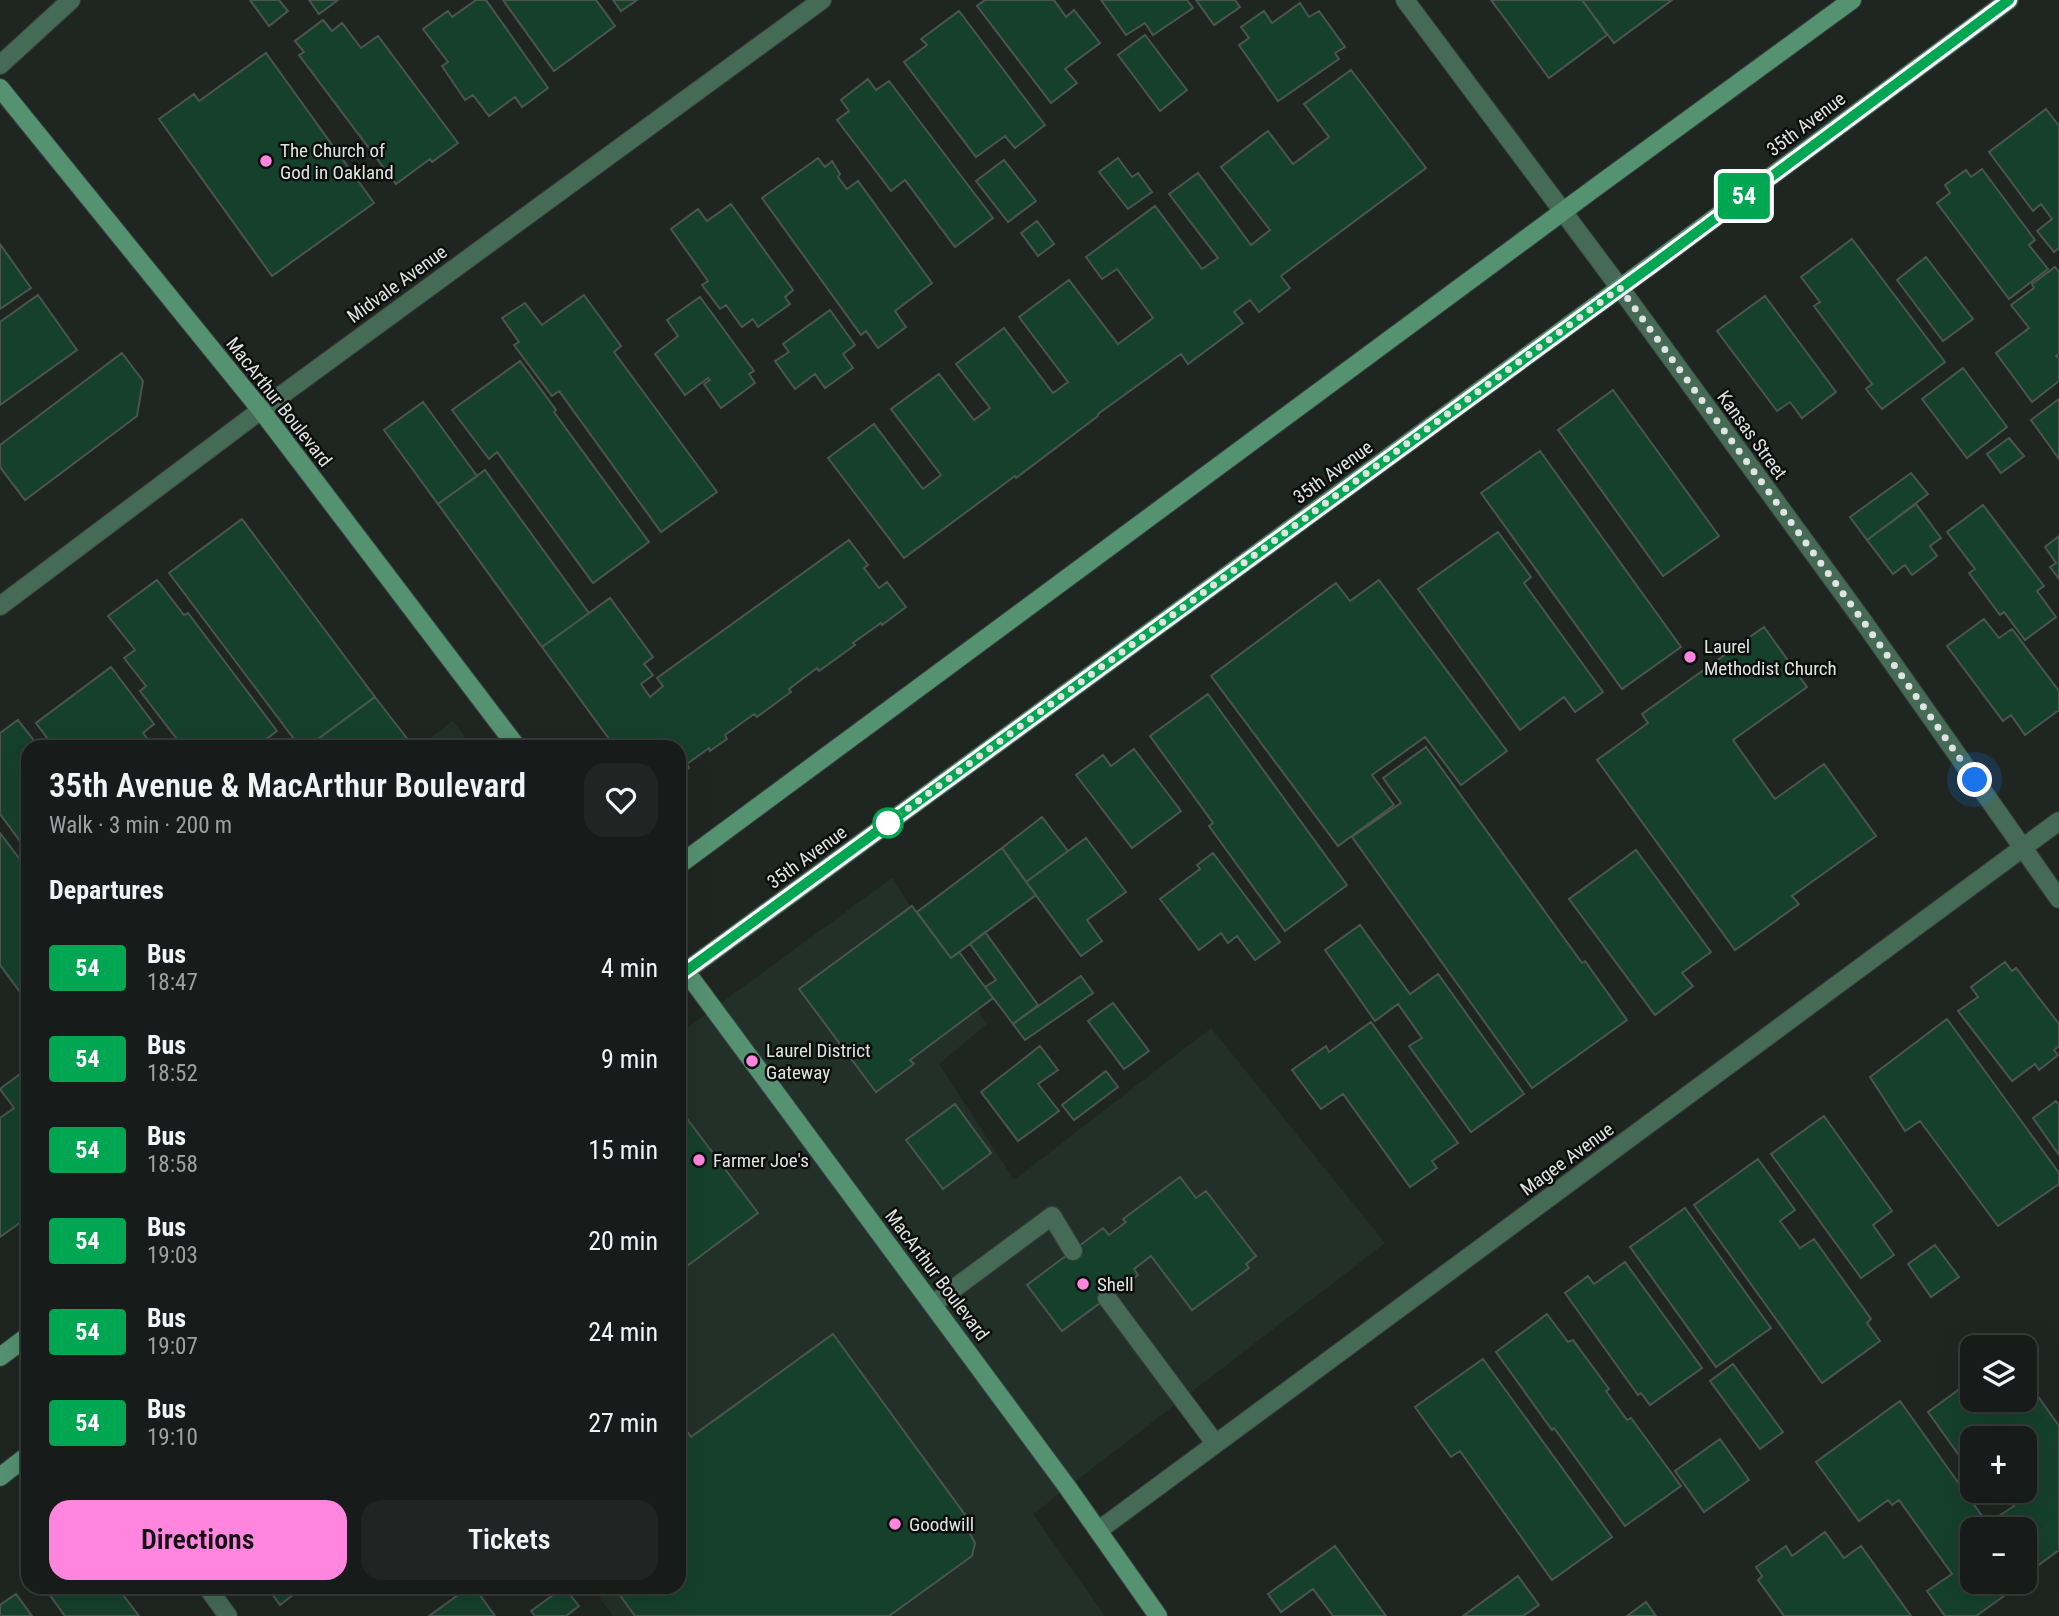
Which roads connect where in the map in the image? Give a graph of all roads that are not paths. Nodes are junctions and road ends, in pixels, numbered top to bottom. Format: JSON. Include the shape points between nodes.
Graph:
{"nodes":[{"id":1,"x":71,"y":0,"type":"edge"},
{"id":2,"x":822,"y":0,"type":"edge"},
{"id":3,"x":1405,"y":0,"type":"edge"},
{"id":4,"x":1852,"y":0,"type":"edge"},
{"id":5,"x":2009,"y":0,"type":"edge"},
{"id":6,"x":0,"y":65,"type":"edge"},
{"id":7,"x":0,"y":88,"type":"edge"},
{"id":8,"x":1563,"y":212,"type":"junction"},
{"id":9,"x":1620,"y":288,"type":"junction"},
{"id":10,"x":261,"y":410,"type":"junction"},
{"id":11,"x":0,"y":606,"type":"edge"},
{"id":12,"x":512,"y":740,"type":"edge"},
{"id":13,"x":2059,"y":821,"type":"edge"},
{"id":14,"x":2022,"y":848,"type":"junction"},
{"id":15,"x":686,"y":860,"type":"edge"},
{"id":16,"x":2059,"y":899,"type":"edge"},
{"id":17,"x":686,"y":966,"type":"edge"},
{"id":18,"x":686,"y":977,"type":"edge"},
{"id":19,"x":1073,"y":1251,"type":"dead end"},
{"id":20,"x":1107,"y":1298,"type":"dead end"},
{"id":21,"x":933,"y":1304,"type":"junction"},
{"id":22,"x":21,"y":1344,"type":"edge"},
{"id":23,"x":0,"y":1357,"type":"edge"},
{"id":24,"x":1215,"y":1444,"type":"junction"},
{"id":25,"x":21,"y":1460,"type":"edge"},
{"id":26,"x":0,"y":1476,"type":"edge"},
{"id":27,"x":1099,"y":1530,"type":"junction"},
{"id":28,"x":212,"y":1594,"type":"edge"},
{"id":29,"x":228,"y":1616,"type":"edge"},
{"id":30,"x":1158,"y":1616,"type":"edge"}],
"edges":[{"from":1,"to":6,"type":"street"},
{"from":2,"to":10,"type":"street","name":"Midvale Avenue"},
{"from":3,"to":8,"type":"street","name":"Kansas Street"},
{"from":4,"to":8,"type":"main road"},
{"from":5,"to":9,"type":"main road","name":"35th Avenue"},
{"from":7,"to":10,"type":"main road","name":"MacArthur Boulevard"},
{"from":8,"to":9,"type":"street","name":"Kansas Street"},
{"from":8,"to":15,"type":"main road"},
{"from":9,"to":14,"type":"street","name":"Kansas Street"},
{"from":9,"to":17,"type":"main road","name":"35th Avenue"},
{"from":10,"to":11,"type":"street","name":"Midvale Avenue"},
{"from":10,"to":12,"type":"main road","name":"MacArthur Boulevard"},
{"from":13,"to":14,"type":"street","name":"Magee Avenue"},
{"from":14,"to":16,"type":"street","name":"Kansas Street"},
{"from":14,"to":24,"type":"street","name":"Magee Avenue"},
{"from":18,"to":21,"type":"main road","name":"MacArthur Boulevard"},
{"from":19,"to":21,"type":"street","via":[[1052,1216]]},
{"from":20,"to":24,"type":"street"},
{"from":21,"to":27,"type":"main road","name":"MacArthur Boulevard"},
{"from":22,"to":23,"type":"main road"},
{"from":24,"to":27,"type":"street","name":"Magee Avenue"},
{"from":25,"to":26,"type":"main road"},
{"from":27,"to":30,"type":"main road","name":"MacArthur Boulevard"},
{"from":28,"to":29,"type":"street"}]}
